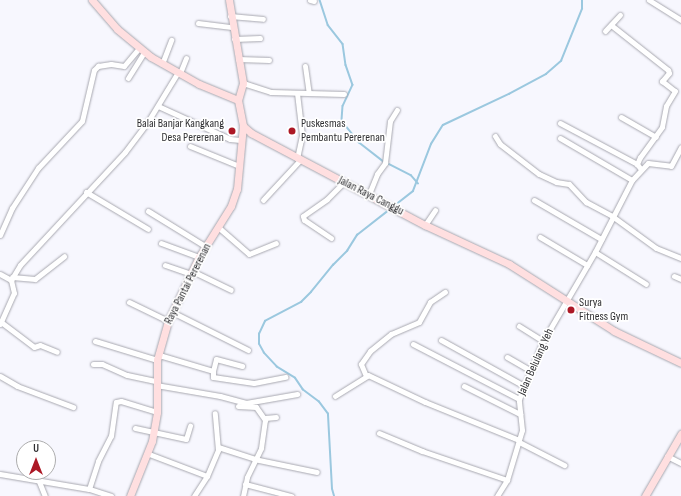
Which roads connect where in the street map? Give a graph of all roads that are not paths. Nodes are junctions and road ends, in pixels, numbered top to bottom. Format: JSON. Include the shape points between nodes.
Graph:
{"nodes":[{"id":1,"x":92,"y":0,"type":"edge"},
{"id":2,"x":229,"y":0,"type":"edge"},
{"id":3,"x":649,"y":0,"type":"edge"},
{"id":4,"x":230,"y":16,"type":"junction"},
{"id":5,"x":620,"y":16,"type":"dead end"},
{"id":6,"x":263,"y":19,"type":"dead end"},
{"id":7,"x":681,"y":20,"type":"edge"},
{"id":8,"x":198,"y":23,"type":"dead end"},
{"id":9,"x":611,"y":25,"type":"junction"},
{"id":10,"x":232,"y":27,"type":"junction"},
{"id":11,"x":605,"y":31,"type":"dead end"},
{"id":12,"x":260,"y":38,"type":"dead end"},
{"id":13,"x":234,"y":39,"type":"junction"},
{"id":14,"x":171,"y":40,"type":"dead end"},
{"id":15,"x":142,"y":50,"type":"junction"},
{"id":16,"x":186,"y":58,"type":"dead end"},
{"id":17,"x":238,"y":59,"type":"junction"},
{"id":18,"x":269,"y":60,"type":"dead end"},
{"id":19,"x":162,"y":64,"type":"junction"},
{"id":20,"x":305,"y":66,"type":"dead end"},
{"id":21,"x":179,"y":73,"type":"junction"},
{"id":22,"x":128,"y":78,"type":"dead end"},
{"id":23,"x":243,"y":83,"type":"junction"},
{"id":24,"x":296,"y":93,"type":"junction"},
{"id":25,"x":309,"y":93,"type":"junction"},
{"id":26,"x":344,"y":94,"type":"dead end"},
{"id":27,"x":238,"y":100,"type":"junction"},
{"id":28,"x":158,"y":106,"type":"junction"},
{"id":29,"x":396,"y":110,"type":"dead end"},
{"id":30,"x":621,"y":117,"type":"dead end"},
{"id":31,"x":560,"y":123,"type":"dead end"},
{"id":32,"x":243,"y":126,"type":"junction"},
{"id":33,"x":251,"y":133,"type":"junction"},
{"id":34,"x":495,"y":136,"type":"dead end"},
{"id":35,"x":656,"y":137,"type":"junction"},
{"id":36,"x":560,"y":138,"type":"dead end"},
{"id":37,"x":240,"y":142,"type":"junction"},
{"id":38,"x":190,"y":146,"type":"dead end"},
{"id":39,"x":681,"y":147,"type":"edge"},
{"id":40,"x":298,"y":159,"type":"junction"},
{"id":41,"x":239,"y":166,"type":"junction"},
{"id":42,"x":639,"y":166,"type":"junction"},
{"id":43,"x":632,"y":180,"type":"junction"},
{"id":44,"x":344,"y":182,"type":"junction"},
{"id":45,"x":86,"y":192,"type":"junction"},
{"id":46,"x":369,"y":194,"type":"junction"},
{"id":47,"x":263,"y":200,"type":"dead end"},
{"id":48,"x":534,"y":200,"type":"dead end"},
{"id":49,"x":435,"y":210,"type":"dead end"},
{"id":50,"x":148,"y":211,"type":"dead end"},
{"id":51,"x":612,"y":216,"type":"junction"},
{"id":52,"x":425,"y":225,"type":"junction"},
{"id":53,"x":218,"y":227,"type":"junction"},
{"id":54,"x":148,"y":229,"type":"dead end"},
{"id":55,"x":0,"y":235,"type":"edge"},
{"id":56,"x":540,"y":237,"type":"dead end"},
{"id":57,"x":331,"y":238,"type":"dead end"},
{"id":58,"x":601,"y":239,"type":"junction"},
{"id":59,"x":161,"y":243,"type":"dead end"},
{"id":60,"x":276,"y":244,"type":"dead end"},
{"id":61,"x":205,"y":246,"type":"junction"},
{"id":62,"x":595,"y":252,"type":"junction"},
{"id":63,"x":64,"y":256,"type":"dead end"},
{"id":64,"x":199,"y":257,"type":"junction"},
{"id":65,"x":681,"y":258,"type":"edge"},
{"id":66,"x":165,"y":265,"type":"dead end"},
{"id":67,"x":587,"y":265,"type":"junction"},
{"id":68,"x":191,"y":273,"type":"junction"},
{"id":69,"x":0,"y":274,"type":"edge"},
{"id":70,"x":674,"y":276,"type":"dead end"},
{"id":71,"x":12,"y":279,"type":"junction"},
{"id":72,"x":681,"y":279,"type":"edge"},
{"id":73,"x":646,"y":284,"type":"dead end"},
{"id":74,"x":231,"y":290,"type":"dead end"},
{"id":75,"x":445,"y":292,"type":"dead end"},
{"id":76,"x":567,"y":299,"type":"junction"},
{"id":77,"x":129,"y":302,"type":"dead end"},
{"id":78,"x":172,"y":312,"type":"junction"},
{"id":79,"x":1,"y":320,"type":"edge"},
{"id":80,"x":168,"y":321,"type":"junction"},
{"id":81,"x":519,"y":326,"type":"dead end"},
{"id":82,"x":441,"y":340,"type":"dead end"},
{"id":83,"x":95,"y":341,"type":"dead end"},
{"id":84,"x":544,"y":341,"type":"junction"},
{"id":85,"x":413,"y":344,"type":"dead end"},
{"id":86,"x":248,"y":350,"type":"dead end"},
{"id":87,"x":57,"y":352,"type":"dead end"},
{"id":88,"x":158,"y":357,"type":"junction"},
{"id":89,"x":506,"y":358,"type":"dead end"},
{"id":90,"x":681,"y":363,"type":"edge"},
{"id":91,"x":93,"y":364,"type":"dead end"},
{"id":92,"x":242,"y":366,"type":"dead end"},
{"id":93,"x":212,"y":371,"type":"junction"},
{"id":94,"x":531,"y":371,"type":"junction"},
{"id":95,"x":0,"y":376,"type":"edge"},
{"id":96,"x":366,"y":376,"type":"junction"},
{"id":97,"x":285,"y":377,"type":"dead end"},
{"id":98,"x":156,"y":383,"type":"junction"},
{"id":99,"x":464,"y":386,"type":"dead end"},
{"id":100,"x":524,"y":386,"type":"junction"},
{"id":101,"x":297,"y":394,"type":"dead end"},
{"id":102,"x":335,"y":396,"type":"dead end"},
{"id":103,"x":519,"y":399,"type":"junction"},
{"id":104,"x":72,"y":406,"type":"dead end"},
{"id":105,"x":238,"y":406,"type":"dead end"},
{"id":106,"x":157,"y":412,"type":"junction"},
{"id":107,"x":215,"y":413,"type":"dead end"},
{"id":108,"x":520,"y":414,"type":"junction"},
{"id":109,"x":276,"y":417,"type":"dead end"},
{"id":110,"x":265,"y":420,"type":"junction"},
{"id":111,"x":190,"y":426,"type":"dead end"},
{"id":112,"x":135,"y":428,"type":"dead end"},
{"id":113,"x":154,"y":431,"type":"junction"},
{"id":114,"x":379,"y":433,"type":"dead end"},
{"id":115,"x":681,"y":434,"type":"edge"},
{"id":116,"x":519,"y":441,"type":"junction"},
{"id":117,"x":218,"y":447,"type":"junction"},
{"id":118,"x":149,"y":454,"type":"junction"},
{"id":119,"x":667,"y":456,"type":"junction"},
{"id":120,"x":254,"y":459,"type":"junction"},
{"id":121,"x":681,"y":463,"type":"edge"},
{"id":122,"x":564,"y":465,"type":"dead end"},
{"id":123,"x":317,"y":472,"type":"dead end"},
{"id":124,"x":0,"y":474,"type":"edge"},
{"id":125,"x":16,"y":476,"type":"edge"},
{"id":126,"x":207,"y":476,"type":"junction"},
{"id":127,"x":38,"y":480,"type":"edge"},
{"id":128,"x":44,"y":480,"type":"edge"},
{"id":129,"x":506,"y":480,"type":"junction"},
{"id":130,"x":245,"y":484,"type":"junction"},
{"id":131,"x":89,"y":489,"type":"junction"},
{"id":132,"x":647,"y":495,"type":"edge"},
{"id":133,"x":45,"y":496,"type":"edge"},
{"id":134,"x":111,"y":496,"type":"edge"},
{"id":135,"x":130,"y":496,"type":"edge"},
{"id":136,"x":194,"y":496,"type":"edge"},
{"id":137,"x":244,"y":496,"type":"edge"},
{"id":138,"x":291,"y":496,"type":"edge"},
{"id":139,"x":496,"y":496,"type":"edge"}],
"edges":[{"from":1,"to":15,"type":"main road","via":[[117,30]]},
{"from":2,"to":4,"type":"main road"},
{"from":3,"to":7,"type":"street"},
{"from":4,"to":6,"type":"street"},
{"from":4,"to":10,"type":"main road"},
{"from":5,"to":9,"type":"street"},
{"from":8,"to":10,"type":"street"},
{"from":9,"to":11,"type":"street"},
{"from":9,"to":35,"type":"street","name":"Jalan Belulang Yeh","via":[[669,73],[662,81],[675,90],[675,95],[666,106],[662,127]]},
{"from":10,"to":13,"type":"main road"},
{"from":12,"to":13,"type":"street"},
{"from":13,"to":17,"type":"main road"},
{"from":14,"to":19,"type":"street"},
{"from":15,"to":19,"type":"main road"},
{"from":15,"to":22,"type":"street"},
{"from":15,"to":55,"type":"street","via":[[124,66],[103,65],[94,70],[82,121],[38,168],[12,208]]},
{"from":16,"to":21,"type":"street"},
{"from":17,"to":18,"type":"street"},
{"from":17,"to":23,"type":"main road"},
{"from":19,"to":21,"type":"main road"},
{"from":20,"to":25,"type":"street"},
{"from":21,"to":27,"type":"main road"},
{"from":21,"to":28,"type":"street"},
{"from":23,"to":24,"type":"street","via":[[271,92]]},
{"from":23,"to":27,"type":"main road"},
{"from":24,"to":25,"type":"street"},
{"from":24,"to":40,"type":"street","via":[[302,135]]},
{"from":25,"to":26,"type":"street"},
{"from":27,"to":32,"type":"main road"},
{"from":28,"to":37,"type":"street"},
{"from":28,"to":45,"type":"street","via":[[125,152]]},
{"from":29,"to":46,"type":"street","via":[[390,121],[385,164],[377,174]]},
{"from":30,"to":35,"type":"street"},
{"from":31,"to":42,"type":"street"},
{"from":32,"to":33,"type":"main road","name":"Jalan Raya Canggu"},
{"from":32,"to":37,"type":"main road","name":"Raya Pantai Pererenan"},
{"from":33,"to":37,"type":"main road"},
{"from":33,"to":40,"type":"main road","name":"Jalan Raya Canggu"},
{"from":34,"to":51,"type":"street","via":[[500,144],[539,174],[556,182],[569,184],[586,202]]},
{"from":35,"to":42,"type":"street","name":"Jalan Belulang Yeh"},
{"from":36,"to":43,"type":"street"},
{"from":37,"to":41,"type":"main road","name":"Raya Pantai Pererenan"},
{"from":38,"to":41,"type":"street"},
{"from":39,"to":42,"type":"street","via":[[671,166],[652,161]]},
{"from":40,"to":44,"type":"main road","name":"Jalan Raya Canggu"},
{"from":40,"to":47,"type":"street"},
{"from":41,"to":53,"type":"main road","name":"Raya Pantai Pererenan","via":[[234,198]]},
{"from":42,"to":43,"type":"street","name":"Jalan Belulang Yeh"},
{"from":43,"to":51,"type":"street","name":"Jalan Belulang Yeh"},
{"from":44,"to":46,"type":"main road","name":"Jalan Raya Canggu"},
{"from":44,"to":57,"type":"street","via":[[334,193],[303,216],[304,220]]},
{"from":45,"to":54,"type":"street"},
{"from":45,"to":71,"type":"street","via":[[34,248]]},
{"from":46,"to":52,"type":"main road","name":"Jalan Raya Canggu"},
{"from":48,"to":58,"type":"street"},
{"from":49,"to":52,"type":"street"},
{"from":50,"to":61,"type":"street"},
{"from":51,"to":58,"type":"street","name":"Jalan Belulang Yeh"},
{"from":51,"to":65,"type":"street","via":[[656,248]]},
{"from":52,"to":76,"type":"main road","name":"Jalan Raya Canggu","via":[[508,264]]},
{"from":53,"to":60,"type":"street","via":[[249,254]]},
{"from":53,"to":61,"type":"main road","name":"Raya Pantai Pererenan"},
{"from":56,"to":67,"type":"street"},
{"from":58,"to":62,"type":"street","name":"Jalan Belulang Yeh"},
{"from":59,"to":64,"type":"street"},
{"from":61,"to":64,"type":"main road","name":"Raya Pantai Pererenan"},
{"from":62,"to":67,"type":"street","name":"Jalan Belulang Yeh"},
{"from":62,"to":73,"type":"street"},
{"from":63,"to":71,"type":"street","via":[[35,279]]},
{"from":64,"to":68,"type":"main road","name":"Raya Pantai Pererenan"},
{"from":66,"to":68,"type":"street"},
{"from":67,"to":76,"type":"street","name":"Jalan Belulang Yeh"},
{"from":68,"to":74,"type":"street"},
{"from":68,"to":78,"type":"main road","name":"Raya Pantai Pererenan"},
{"from":69,"to":71,"type":"street"},
{"from":70,"to":72,"type":"street"},
{"from":71,"to":79,"type":"street","via":[[14,293]]},
{"from":75,"to":96,"type":"street","via":[[430,302],[419,322],[391,334],[370,351],[361,364]]},
{"from":76,"to":84,"type":"street","name":"Jalan Belulang Yeh"},
{"from":76,"to":90,"type":"main road","name":"Jalan Raya Canggu","via":[[614,331]]},
{"from":77,"to":80,"type":"street"},
{"from":78,"to":80,"type":"main road","name":"Raya Pantai Pererenan"},
{"from":78,"to":86,"type":"street"},
{"from":79,"to":87,"type":"street","via":[[34,347],[40,345]]},
{"from":80,"to":88,"type":"main road","name":"Raya Pantai Pererenan"},
{"from":81,"to":84,"type":"street"},
{"from":82,"to":100,"type":"street"},
{"from":83,"to":88,"type":"street"},
{"from":84,"to":94,"type":"street","name":"Jalan Belulang Yeh"},
{"from":85,"to":103,"type":"street"},
{"from":88,"to":93,"type":"street"},
{"from":88,"to":98,"type":"main road","name":"Raya Pantai Pererenan"},
{"from":89,"to":94,"type":"street"},
{"from":91,"to":98,"type":"street","via":[[102,364],[127,375]]},
{"from":92,"to":93,"type":"street","via":[[216,359]]},
{"from":93,"to":97,"type":"street","via":[[213,377],[254,383]]},
{"from":94,"to":100,"type":"street","name":"Jalan Belulang Yeh"},
{"from":95,"to":104,"type":"street","via":[[17,386]]},
{"from":96,"to":102,"type":"street"},
{"from":96,"to":116,"type":"street"},
{"from":98,"to":101,"type":"street","via":[[246,403]]},
{"from":98,"to":106,"type":"main road","name":"Raya Pantai Pererenan"},
{"from":99,"to":108,"type":"street"},
{"from":100,"to":103,"type":"street","name":"Jalan Belulang Yeh"},
{"from":103,"to":108,"type":"street","name":"Jalan Belulang Yeh"},
{"from":105,"to":110,"type":"street","via":[[256,407]]},
{"from":106,"to":113,"type":"main road","name":"Raya Pantai Pererenan"},
{"from":106,"to":131,"type":"street","via":[[121,401],[116,402],[111,436],[98,461]]},
{"from":107,"to":117,"type":"street"},
{"from":108,"to":116,"type":"street","name":"Jalan Belulang Yeh","via":[[522,425]]},
{"from":109,"to":110,"type":"street","via":[[266,417]]},
{"from":110,"to":120,"type":"street","via":[[261,448]]},
{"from":111,"to":113,"type":"street","via":[[186,439]]},
{"from":112,"to":113,"type":"street"},
{"from":113,"to":118,"type":"main road","name":"Raya Pantai Pererenan"},
{"from":114,"to":129,"type":"street"},
{"from":115,"to":119,"type":"main road"},
{"from":116,"to":122,"type":"street"},
{"from":116,"to":129,"type":"street","name":"Jalan Belulang Yeh"},
{"from":117,"to":120,"type":"street"},
{"from":117,"to":126,"type":"street"},
{"from":118,"to":126,"type":"street"},
{"from":118,"to":135,"type":"main road","name":"Raya Pantai Pererenan"},
{"from":119,"to":121,"type":"street"},
{"from":119,"to":132,"type":"main road"},
{"from":120,"to":123,"type":"street"},
{"from":120,"to":130,"type":"street"},
{"from":124,"to":125,"type":"street"},
{"from":126,"to":136,"type":"street"},
{"from":127,"to":133,"type":"street"},
{"from":128,"to":131,"type":"street"},
{"from":129,"to":139,"type":"street","name":"Jalan Belulang Yeh"},
{"from":130,"to":137,"type":"street"},
{"from":130,"to":138,"type":"street"},
{"from":131,"to":134,"type":"street"}]}
